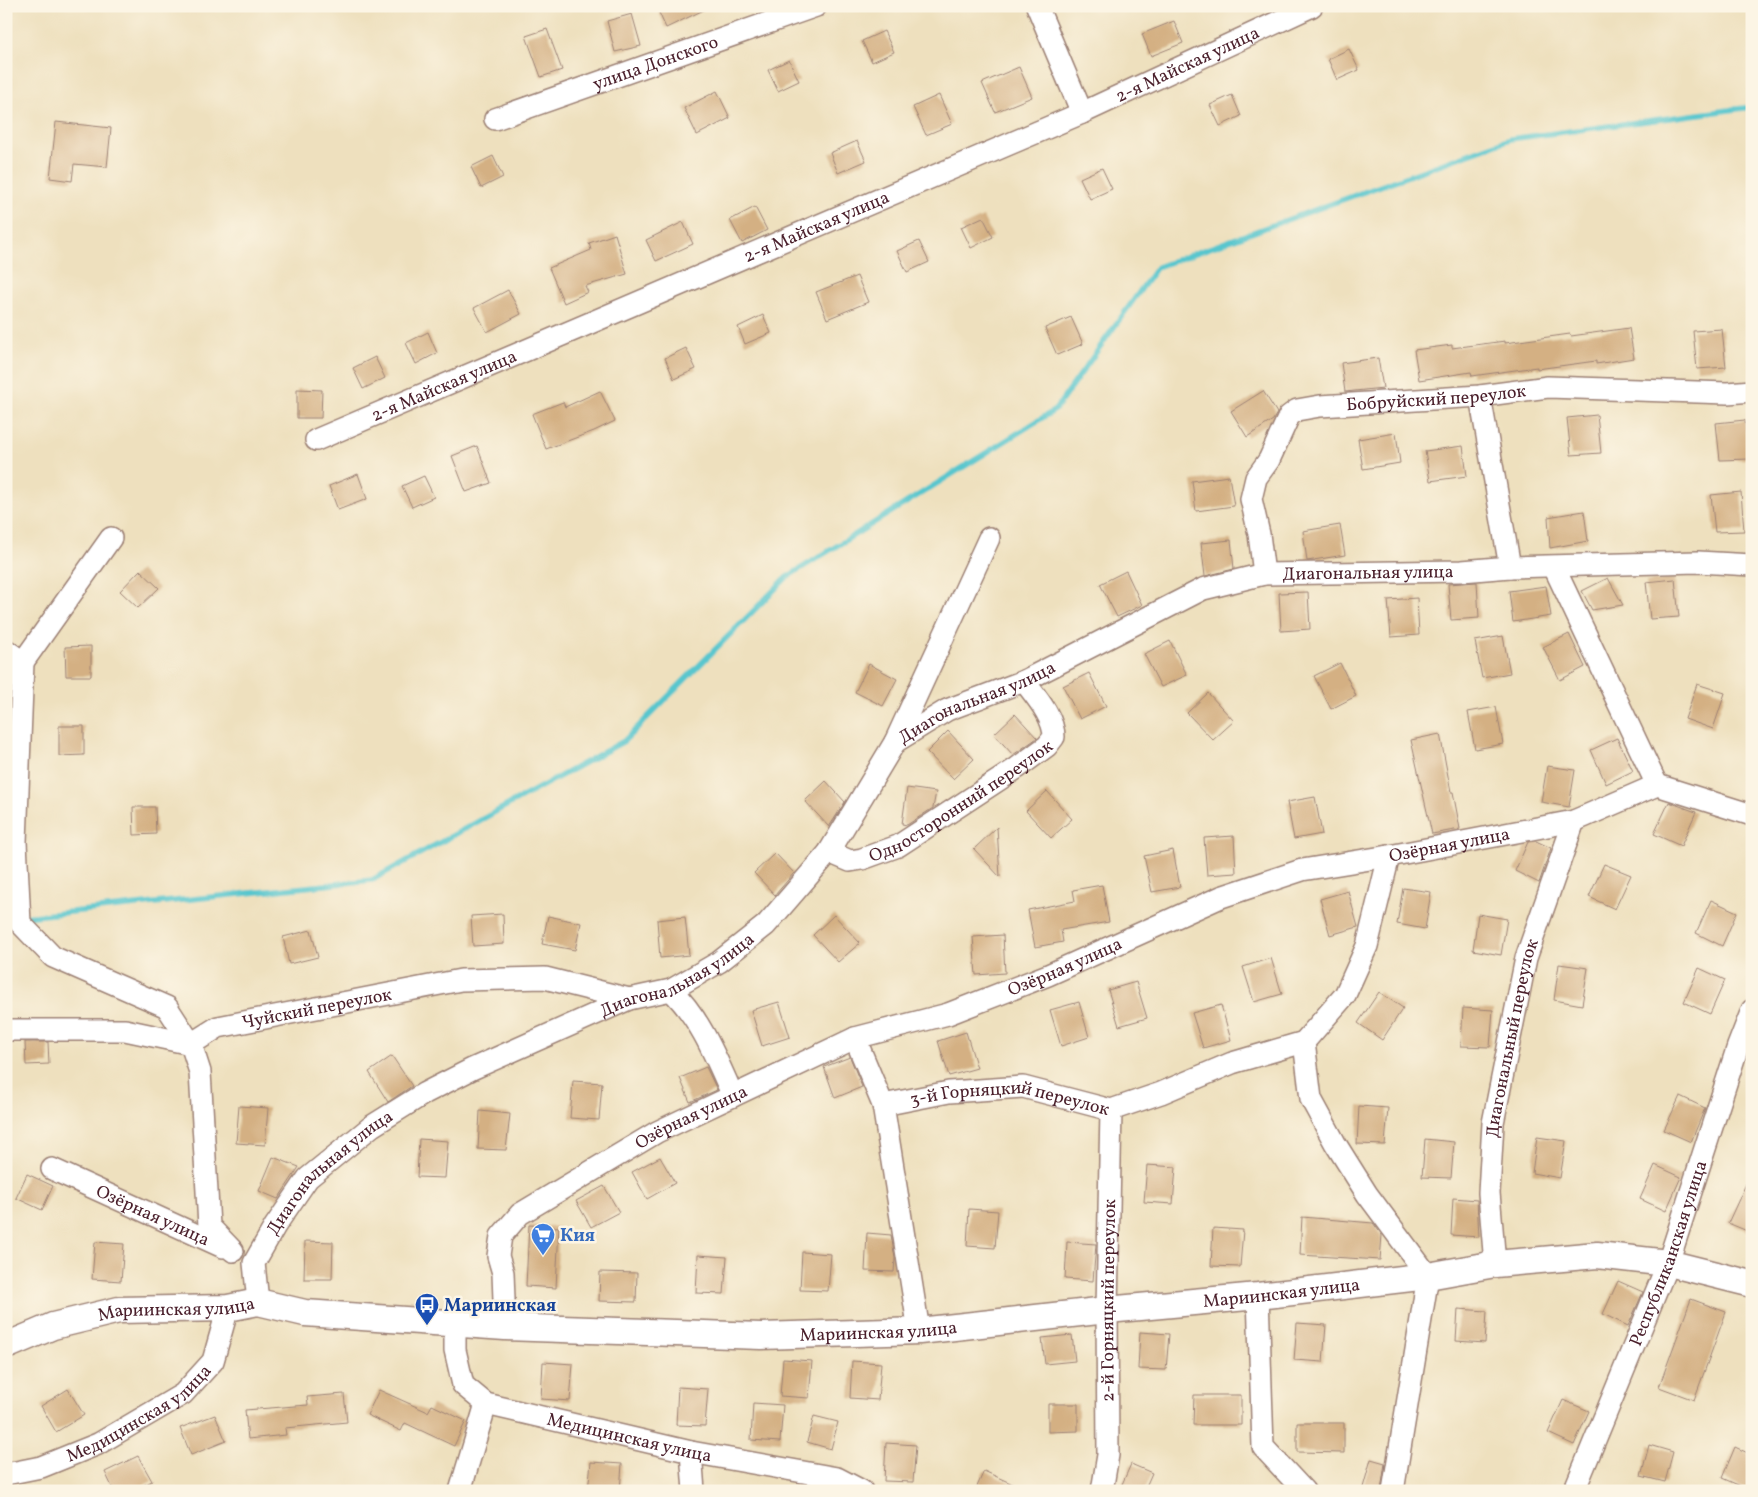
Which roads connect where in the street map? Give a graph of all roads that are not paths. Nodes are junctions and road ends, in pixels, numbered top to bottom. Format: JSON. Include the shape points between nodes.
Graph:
{"nodes":[{"id":1,"x":816,"y":6,"type":"edge"},
{"id":2,"x":1037,"y":6,"type":"edge"},
{"id":3,"x":1312,"y":6,"type":"edge"},
{"id":4,"x":1082,"y":114,"type":"junction"},
{"id":5,"x":495,"y":119,"type":"dead end"},
{"id":6,"x":1752,"y":391,"type":"edge"},
{"id":7,"x":1480,"y":396,"type":"junction"},
{"id":8,"x":316,"y":440,"type":"dead end"},
{"id":9,"x":111,"y":538,"type":"dead end"},
{"id":10,"x":989,"y":538,"type":"dead end"},
{"id":11,"x":1752,"y":565,"type":"edge"},
{"id":12,"x":1510,"y":567,"type":"junction"},
{"id":13,"x":1554,"y":567,"type":"junction"},
{"id":14,"x":1264,"y":574,"type":"junction"},
{"id":15,"x":15,"y":656,"type":"edge"},
{"id":16,"x":1024,"y":681,"type":"junction"},
{"id":17,"x":895,"y":742,"type":"junction"},
{"id":18,"x":1657,"y":785,"type":"junction"},
{"id":19,"x":1752,"y":815,"type":"edge"},
{"id":20,"x":1574,"y":821,"type":"junction"},
{"id":21,"x":829,"y":852,"type":"junction"},
{"id":22,"x":1389,"y":856,"type":"junction"},
{"id":23,"x":671,"y":990,"type":"junction"},
{"id":24,"x":629,"y":999,"type":"junction"},
{"id":25,"x":1752,"y":1010,"type":"edge"},
{"id":26,"x":6,"y":1030,"type":"edge"},
{"id":27,"x":855,"y":1038,"type":"junction"},
{"id":28,"x":1304,"y":1042,"type":"junction"},
{"id":29,"x":191,"y":1044,"type":"junction"},
{"id":30,"x":733,"y":1096,"type":"junction"},
{"id":31,"x":883,"y":1105,"type":"junction"},
{"id":32,"x":1111,"y":1110,"type":"junction"},
{"id":33,"x":52,"y":1170,"type":"dead end"},
{"id":34,"x":233,"y":1251,"type":"junction"},
{"id":35,"x":1668,"y":1262,"type":"junction"},
{"id":36,"x":254,"y":1263,"type":"junction"},
{"id":37,"x":1495,"y":1264,"type":"junction"},
{"id":38,"x":1428,"y":1276,"type":"junction"},
{"id":39,"x":1752,"y":1284,"type":"edge"},
{"id":40,"x":1258,"y":1296,"type":"junction"},
{"id":41,"x":258,"y":1302,"type":"junction"},
{"id":42,"x":228,"y":1308,"type":"junction"},
{"id":43,"x":1108,"y":1310,"type":"junction"},
{"id":44,"x":455,"y":1324,"type":"junction"},
{"id":45,"x":505,"y":1328,"type":"junction"},
{"id":46,"x":919,"y":1331,"type":"junction"},
{"id":47,"x":6,"y":1346,"type":"edge"},
{"id":48,"x":486,"y":1404,"type":"junction"},
{"id":49,"x":691,"y":1452,"type":"junction"},
{"id":50,"x":6,"y":1474,"type":"edge"},
{"id":51,"x":460,"y":1491,"type":"edge"},
{"id":52,"x":694,"y":1491,"type":"edge"},
{"id":53,"x":862,"y":1491,"type":"edge"},
{"id":54,"x":1102,"y":1491,"type":"edge"},
{"id":55,"x":1304,"y":1491,"type":"edge"},
{"id":56,"x":1392,"y":1491,"type":"edge"},
{"id":57,"x":1574,"y":1491,"type":"edge"}],
"edges":[{"from":1,"to":5,"type":"street","name":"улица Донского"},
{"from":2,"to":4,"type":"street"},
{"from":3,"to":4,"type":"street","name":"2-я Майская улица"},
{"from":4,"to":8,"type":"street","name":"2-я Майская улица"},
{"from":6,"to":7,"type":"street","name":"Бобруйский переулок","via":[[1548,387]]},
{"from":7,"to":12,"type":"street"},
{"from":7,"to":14,"type":"street","name":"Бобруйский переулок","via":[[1320,406],[1297,410],[1289,416],[1269,460],[1256,478],[1251,499]]},
{"from":9,"to":15,"type":"street"},
{"from":10,"to":17,"type":"street"},
{"from":11,"to":13,"type":"street","name":"Диагональная улица","via":[[1698,562]]},
{"from":12,"to":13,"type":"street","name":"Диагональная улица"},
{"from":12,"to":14,"type":"street","name":"Диагональная улица","via":[[1462,572]]},
{"from":13,"to":18,"type":"street"},
{"from":14,"to":16,"type":"street","name":"Диагональная улица","via":[[1203,589]]},
{"from":15,"to":29,"type":"street","via":[[20,923],[53,957],[167,1007]]},
{"from":16,"to":17,"type":"street","name":"Диагональная улица","via":[[947,710]]},
{"from":16,"to":21,"type":"street","name":"Односторонний переулок","via":[[1054,729],[1054,737],[1047,746],[898,846],[850,861]]},
{"from":17,"to":21,"type":"street","name":"Диагональная улица"},
{"from":18,"to":19,"type":"street"},
{"from":18,"to":20,"type":"street","name":"Озёрная улица"},
{"from":20,"to":22,"type":"street","name":"Озёрная улица"},
{"from":20,"to":37,"type":"street","name":"Диагональный переулок","via":[[1526,958],[1493,1123],[1489,1193]]},
{"from":21,"to":23,"type":"street","name":"Диагональная улица","via":[[766,925],[719,962]]},
{"from":22,"to":27,"type":"street","name":"Озёрная улица","via":[[1302,870],[1221,897],[1048,975],[957,1010]]},
{"from":22,"to":28,"type":"street","via":[[1368,946],[1345,995]]},
{"from":23,"to":24,"type":"street","name":"Диагональная улица"},
{"from":23,"to":30,"type":"street","via":[[706,1035]]},
{"from":24,"to":29,"type":"street","name":"Чуйский переулок","via":[[545,978],[461,980],[218,1027]]},
{"from":24,"to":36,"type":"street","name":"Диагональная улица","via":[[472,1069],[372,1126],[308,1178]]},
{"from":25,"to":35,"type":"street","name":"Республиканская улица"},
{"from":26,"to":29,"type":"street","via":[[125,1030]]},
{"from":27,"to":30,"type":"street","name":"Озёрная улица"},
{"from":27,"to":31,"type":"street"},
{"from":28,"to":32,"type":"street","name":"3-й Горняцкий переулок","via":[[1232,1063]]},
{"from":28,"to":38,"type":"street","via":[[1311,1099],[1368,1194]]},
{"from":29,"to":34,"type":"street","via":[[200,1072],[209,1226]]},
{"from":30,"to":45,"type":"street","name":"Озёрная улица","via":[[657,1132],[520,1214],[500,1236],[498,1256]]},
{"from":31,"to":32,"type":"street","name":"3-й Горняцкий переулок","via":[[949,1092],[1024,1086]]},
{"from":31,"to":46,"type":"street"},
{"from":32,"to":43,"type":"street","name":"2-й Горняцкий переулок"},
{"from":33,"to":34,"type":"street","name":"Озёрная улица"},
{"from":34,"to":36,"type":"street","name":"Озёрная улица"},
{"from":35,"to":37,"type":"main road","name":"Мариинская улица","via":[[1597,1255]]},
{"from":35,"to":39,"type":"main road","name":"Мариинская улица"},
{"from":35,"to":57,"type":"street","name":"Республиканская улица"},
{"from":36,"to":41,"type":"street"},
{"from":37,"to":38,"type":"main road","name":"Мариинская улица"},
{"from":38,"to":40,"type":"main road","name":"Мариинская улица"},
{"from":38,"to":56,"type":"street"},
{"from":40,"to":43,"type":"main road","name":"Мариинская улица"},
{"from":40,"to":55,"type":"street","via":[[1263,1448]]},
{"from":41,"to":42,"type":"main road","name":"Мариинская улица"},
{"from":41,"to":44,"type":"main road","name":"Мариинская улица","via":[[305,1313]]},
{"from":42,"to":47,"type":"main road","name":"Мариинская улица","via":[[119,1310],[53,1326]]},
{"from":42,"to":50,"type":"street","name":"Медицинская улица","via":[[212,1361],[183,1394],[98,1444],[41,1467]]},
{"from":43,"to":46,"type":"main road","name":"Мариинская улица"},
{"from":43,"to":54,"type":"street","name":"2-й Горняцкий переулок","via":[[1108,1455]]},
{"from":44,"to":45,"type":"main road","name":"Мариинская улица"},
{"from":44,"to":48,"type":"street","name":"Медицинская улица","via":[[455,1350],[463,1384]]},
{"from":45,"to":46,"type":"main road","name":"Мариинская улица","via":[[761,1336]]},
{"from":48,"to":49,"type":"street","name":"Медицинская улица"},
{"from":48,"to":51,"type":"street"},
{"from":49,"to":52,"type":"street"},
{"from":49,"to":53,"type":"street","name":"Медицинская улица","via":[[837,1478]]}]}
